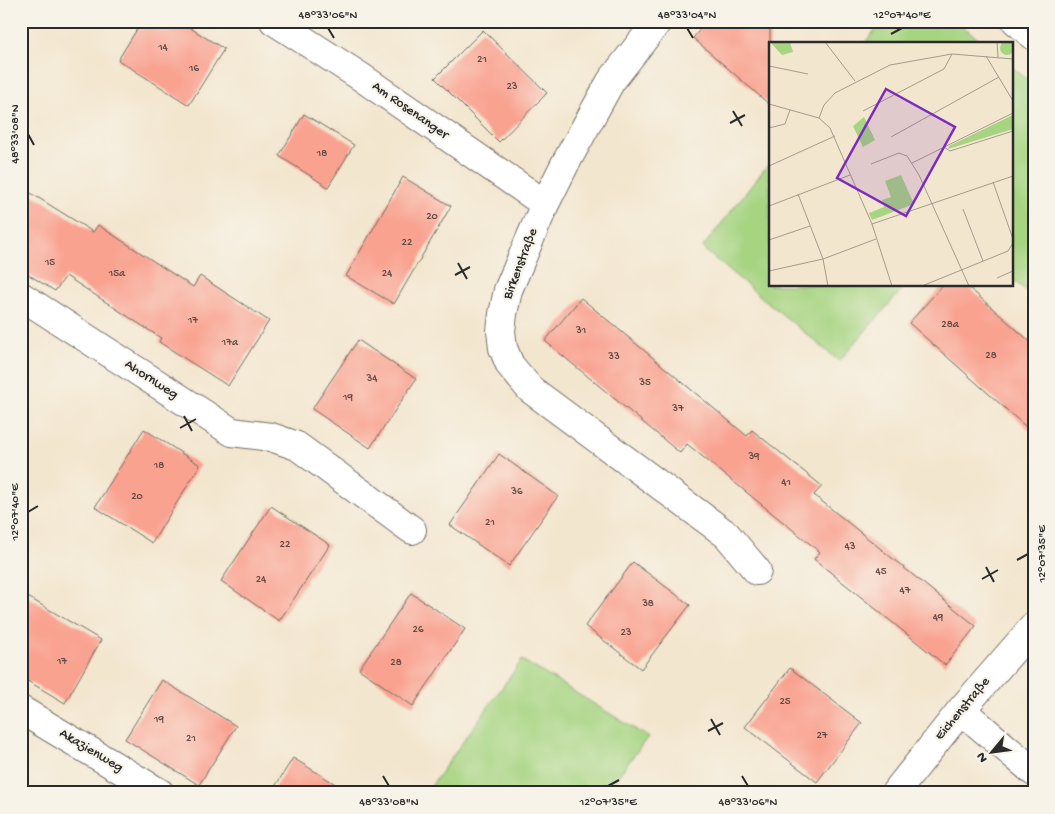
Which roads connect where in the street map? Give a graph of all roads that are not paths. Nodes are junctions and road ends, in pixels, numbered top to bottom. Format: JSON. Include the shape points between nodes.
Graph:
{"nodes":[{"id":1,"x":274,"y":21,"type":"edge"},
{"id":2,"x":658,"y":21,"type":"edge"},
{"id":3,"x":1016,"y":21,"type":"edge"},
{"id":4,"x":1034,"y":36,"type":"edge"},
{"id":5,"x":545,"y":204,"type":"junction"},
{"id":6,"x":21,"y":296,"type":"edge"},
{"id":7,"x":412,"y":530,"type":"dead end"},
{"id":8,"x":757,"y":571,"type":"dead end"},
{"id":9,"x":1034,"y":626,"type":"edge"},
{"id":10,"x":21,"y":710,"type":"edge"},
{"id":11,"x":961,"y":710,"type":"junction"},
{"id":12,"x":1034,"y":772,"type":"edge"},
{"id":13,"x":160,"y":793,"type":"edge"},
{"id":14,"x":895,"y":793,"type":"edge"}],
"edges":[{"from":1,"to":5,"type":"street","name":"Am Rosenanger"},
{"from":2,"to":5,"type":"street","name":"Birkenstraße","via":[[611,81]]},
{"from":3,"to":4,"type":"street"},
{"from":5,"to":8,"type":"street","name":"Birkenstraße","via":[[508,290],[501,331],[510,365],[530,389],[727,535]]},
{"from":6,"to":7,"type":"street","name":"Ahornweg","via":[[232,432],[271,437],[297,446]]},
{"from":9,"to":11,"type":"street","name":"Eichenstraße"},
{"from":10,"to":13,"type":"street","name":"Akazienweg"},
{"from":11,"to":12,"type":"street"},
{"from":11,"to":14,"type":"street","name":"Eichenstraße"}]}
